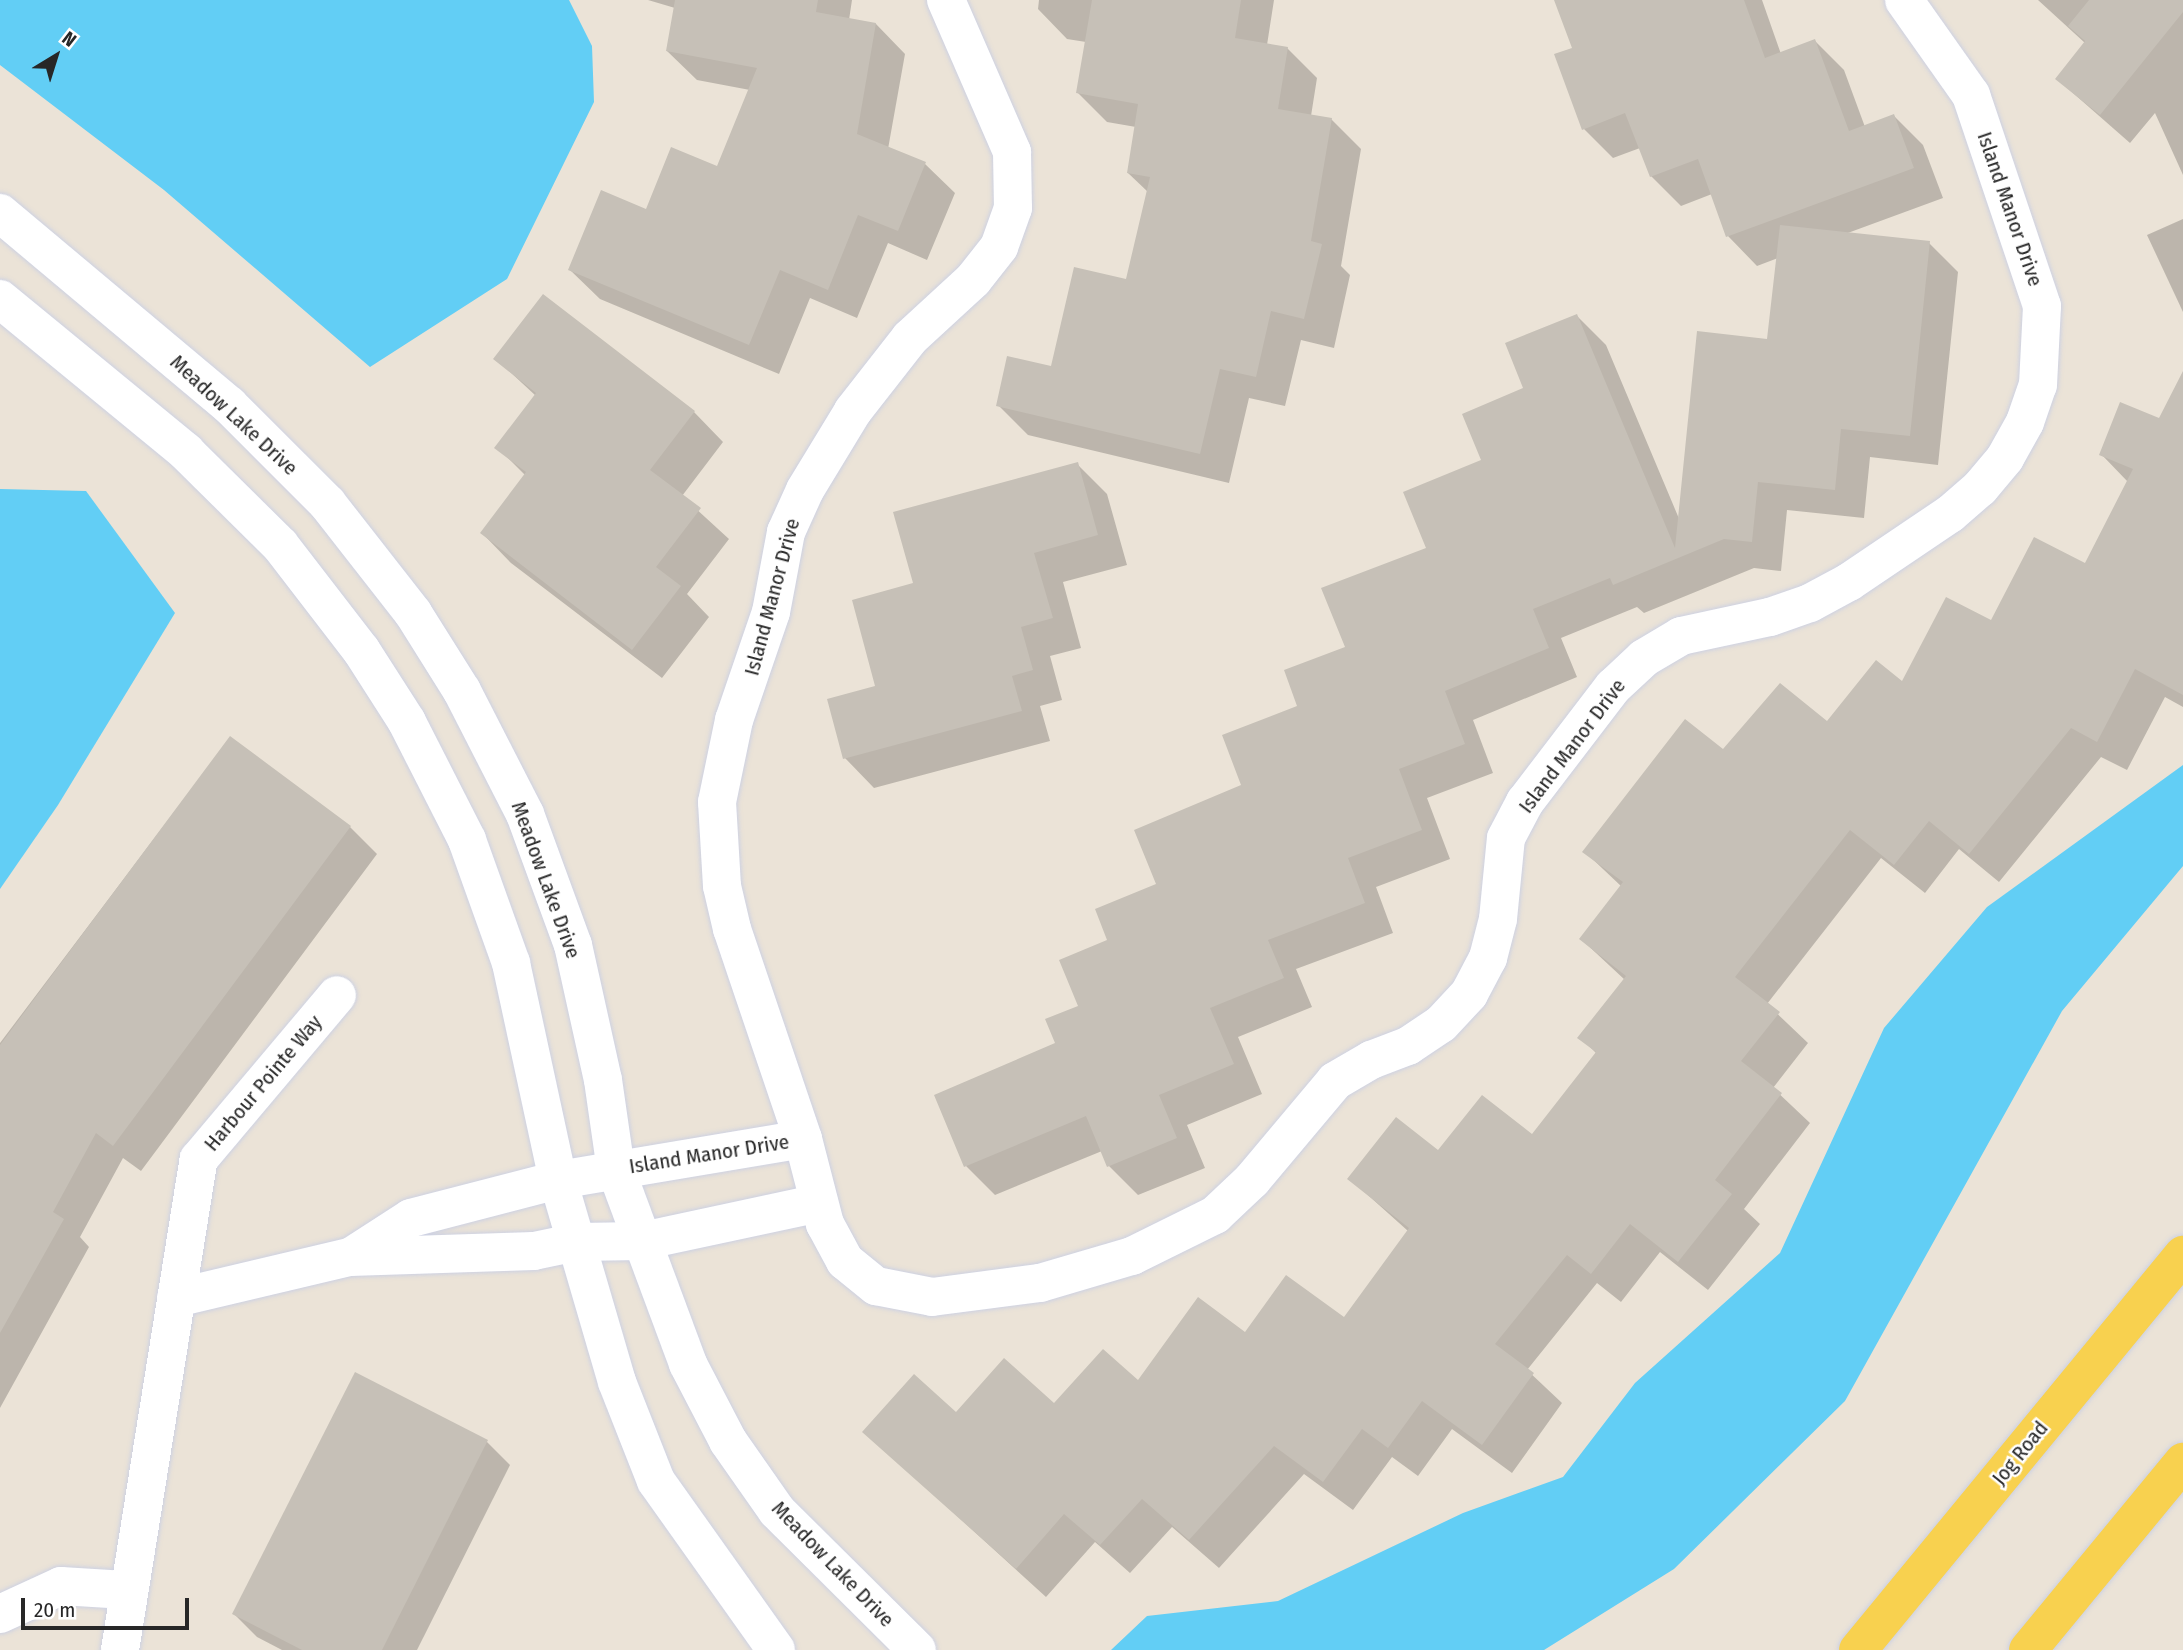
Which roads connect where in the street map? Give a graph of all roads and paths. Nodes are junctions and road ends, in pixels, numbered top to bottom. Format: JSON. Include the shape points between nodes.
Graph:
{"nodes":[{"id":1,"x":946,"y":0,"type":"edge"},
{"id":2,"x":1905,"y":0,"type":"edge"},
{"id":3,"x":0,"y":213,"type":"edge"},
{"id":4,"x":0,"y":299,"type":"edge"},
{"id":5,"x":337,"y":995,"type":"dead end"},
{"id":6,"x":803,"y":1139,"type":"junction"},
{"id":7,"x":616,"y":1170,"type":"junction"},
{"id":8,"x":558,"y":1180,"type":"junction"},
{"id":9,"x":820,"y":1203,"type":"junction"},
{"id":10,"x":642,"y":1241,"type":"junction"},
{"id":11,"x":577,"y":1242,"type":"junction"},
{"id":12,"x":2183,"y":1255,"type":"edge"},
{"id":13,"x":350,"y":1257,"type":"junction"},
{"id":14,"x":176,"y":1298,"type":"junction"},
{"id":15,"x":2183,"y":1462,"type":"edge"},
{"id":16,"x":126,"y":1590,"type":"junction"},
{"id":17,"x":0,"y":1614,"type":"edge"},
{"id":18,"x":120,"y":1650,"type":"edge"},
{"id":19,"x":776,"y":1650,"type":"edge"},
{"id":20,"x":917,"y":1650,"type":"edge"},
{"id":21,"x":1858,"y":1650,"type":"edge"},
{"id":22,"x":2028,"y":1650,"type":"edge"}],
"edges":[{"from":1,"to":6,"type":"street","name":"Island Manor Drive","via":[[1012,152],[1013,208],[999,247],[973,280],[910,338],[852,411],[805,490],[786,532],[771,612],[734,720],[717,802],[722,886],[732,929]]},
{"from":2,"to":9,"type":"street","name":"Island Manor Drive","via":[[1971,95],[2042,306],[2038,384],[2025,422],[1980,488],[1839,587],[1770,617],[1681,636],[1644,658],[1613,687],[1525,802],[1506,838],[1495,932],[1488,958],[1469,994],[1441,1024],[1408,1046],[1370,1060],[1335,1081],[1252,1180],[1215,1216],[1176,1238],[1040,1283],[932,1297],[877,1286],[845,1261]]},
{"from":3,"to":7,"type":"street","name":"Meadow Lake Drive","via":[[229,405],[327,503],[413,613],[462,691],[525,814],[573,945],[603,1080]]},
{"from":4,"to":8,"type":"street","via":[[186,452],[280,545],[361,650],[407,722],[467,840],[511,963]]},
{"from":5,"to":14,"type":"street","name":"Harbour Pointe Way","via":[[199,1159]]},
{"from":6,"to":7,"type":"street","name":"Island Manor Drive"},
{"from":6,"to":9,"type":"street","name":"Island Manor Drive"},
{"from":7,"to":8,"type":"street"},
{"from":7,"to":10,"type":"street","name":"Meadow Lake Drive"},
{"from":8,"to":11,"type":"street"},
{"from":8,"to":13,"type":"street","via":[[411,1219]]},
{"from":9,"to":10,"type":"street"},
{"from":10,"to":11,"type":"street"},
{"from":10,"to":20,"type":"street","name":"Meadow Lake Drive","via":[[688,1364],[727,1441],[778,1511]]},
{"from":11,"to":13,"type":"street","via":[[534,1251]]},
{"from":11,"to":19,"type":"street","via":[[617,1382],[656,1481]]},
{"from":12,"to":21,"type":"main road","name":"Jog Road"},
{"from":13,"to":14,"type":"street"},
{"from":14,"to":16,"type":"street","name":"Harbour Pointe Way"},
{"from":15,"to":22,"type":"main road"},
{"from":16,"to":17,"type":"street","via":[[61,1586]]},
{"from":16,"to":18,"type":"street","name":"Harbour Pointe Way"}]}
